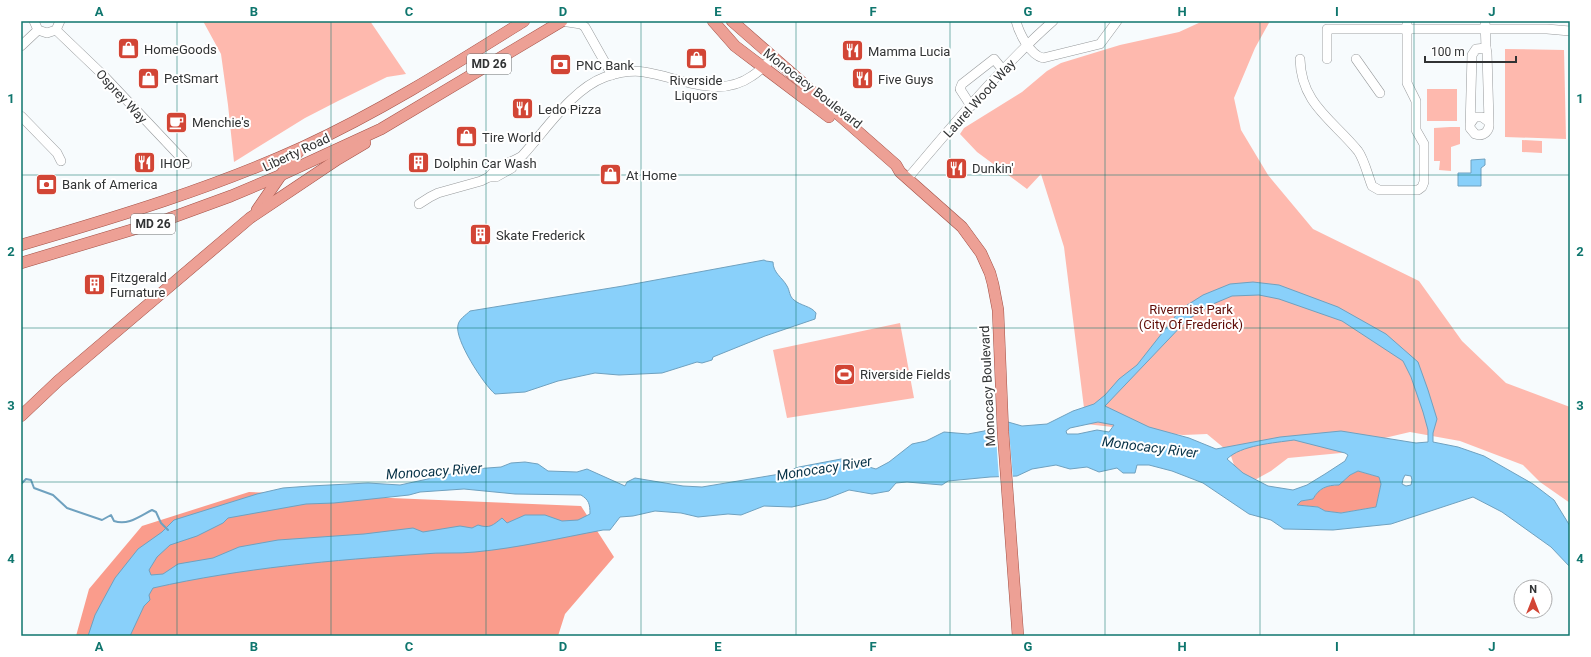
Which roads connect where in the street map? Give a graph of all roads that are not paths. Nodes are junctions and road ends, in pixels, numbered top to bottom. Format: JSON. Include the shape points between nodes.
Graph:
{"nodes":[{"id":1,"x":34,"y":21,"type":"edge"},
{"id":2,"x":60,"y":21,"type":"edge"},
{"id":3,"x":524,"y":21,"type":"edge"},
{"id":4,"x":561,"y":21,"type":"edge"},
{"id":5,"x":713,"y":21,"type":"edge"},
{"id":6,"x":732,"y":21,"type":"edge"},
{"id":7,"x":1016,"y":21,"type":"edge"},
{"id":8,"x":1053,"y":21,"type":"edge"},
{"id":9,"x":1117,"y":21,"type":"edge"},
{"id":10,"x":1407,"y":25,"type":"edge"},
{"id":11,"x":1485,"y":25,"type":"edge"},
{"id":12,"x":1569,"y":27,"type":"edge"},
{"id":13,"x":38,"y":30,"type":"junction"},
{"id":14,"x":56,"y":30,"type":"junction"},
{"id":15,"x":1027,"y":44,"type":"junction"},
{"id":16,"x":21,"y":46,"type":"edge"},
{"id":17,"x":1486,"y":48,"type":"junction"},
{"id":18,"x":772,"y":58,"type":"junction"},
{"id":19,"x":1300,"y":59,"type":"dead end"},
{"id":20,"x":1327,"y":59,"type":"dead end"},
{"id":21,"x":1356,"y":59,"type":"dead end"},
{"id":22,"x":763,"y":67,"type":"junction"},
{"id":23,"x":1003,"y":70,"type":"junction"},
{"id":24,"x":612,"y":75,"type":"junction"},
{"id":25,"x":1380,"y":93,"type":"dead end"},
{"id":26,"x":970,"y":106,"type":"junction"},
{"id":27,"x":21,"y":116,"type":"edge"},
{"id":28,"x":1489,"y":122,"type":"junction"},
{"id":29,"x":1470,"y":124,"type":"junction"},
{"id":30,"x":381,"y":129,"type":"junction"},
{"id":31,"x":303,"y":147,"type":"junction"},
{"id":32,"x":61,"y":161,"type":"dead end"},
{"id":33,"x":187,"y":164,"type":"dead end"},
{"id":34,"x":281,"y":175,"type":"junction"},
{"id":35,"x":904,"y":175,"type":"junction"},
{"id":36,"x":419,"y":204,"type":"dead end"},
{"id":37,"x":250,"y":218,"type":"junction"},
{"id":38,"x":21,"y":245,"type":"edge"},
{"id":39,"x":21,"y":263,"type":"edge"},
{"id":40,"x":21,"y":416,"type":"edge"},
{"id":41,"x":1018,"y":636,"type":"edge"}],
"edges":[{"from":1,"to":13,"type":"street"},
{"from":2,"to":14,"type":"street"},
{"from":3,"to":31,"type":"main road","name":"Liberty Road","number":"MD 26","via":[[413,90]]},
{"from":4,"to":24,"type":"street","via":[[585,27]]},
{"from":4,"to":30,"type":"main road","name":"Liberty Road","number":"MD 26"},
{"from":5,"to":22,"type":"main road","name":"Monocacy Boulevard","via":[[736,46]]},
{"from":6,"to":18,"type":"main road","name":"Monocacy Boulevard"},
{"from":7,"to":15,"type":"street"},
{"from":8,"to":15,"type":"street","name":"Laurel Wood Way"},
{"from":9,"to":15,"type":"street","via":[[1100,44],[1043,58],[1037,56]]},
{"from":10,"to":11,"type":"street"},
{"from":10,"to":19,"type":"street","via":[[1407,83],[1416,101],[1416,130],[1424,144],[1424,182],[1418,190],[1379,190],[1372,186],[1359,152],[1315,105],[1306,90],[1300,72]]},
{"from":10,"to":20,"type":"street","via":[[1327,29]]},
{"from":11,"to":12,"type":"street"},
{"from":11,"to":17,"type":"street"},
{"from":13,"to":14,"type":"street","via":[[47,33]]},
{"from":13,"to":16,"type":"street"},
{"from":14,"to":33,"type":"street","name":"Osprey Way"},
{"from":15,"to":23,"type":"street","name":"Laurel Wood Way"},
{"from":17,"to":28,"type":"street"},
{"from":17,"to":29,"type":"street","via":[[1476,49],[1472,55]]},
{"from":18,"to":22,"type":"street"},
{"from":18,"to":35,"type":"main road","name":"Monocacy Boulevard","via":[[896,165]]},
{"from":21,"to":25,"type":"street"},
{"from":22,"to":24,"type":"street","via":[[742,82],[715,87],[695,85],[643,72]]},
{"from":22,"to":35,"type":"main road","name":"Monocacy Boulevard","via":[[818,108],[893,171]]},
{"from":23,"to":26,"type":"street","name":"Laurel Wood Way"},
{"from":23,"to":26,"type":"street","via":[[994,59],[962,84],[960,89]]},
{"from":24,"to":36,"type":"street","via":[[596,81],[576,95],[522,156],[508,162],[489,177],[438,193]]},
{"from":26,"to":35,"type":"street","name":"Laurel Wood Way"},
{"from":27,"to":32,"type":"street","via":[[57,153]]},
{"from":28,"to":29,"type":"street","via":[[1479,116]]},
{"from":28,"to":29,"type":"street","via":[[1486,133],[1480,135],[1472,131]]},
{"from":30,"to":34,"type":"main road","name":"Liberty Road","number":"MD 26"},
{"from":30,"to":37,"type":"main road","via":[[376,137],[338,159]]},
{"from":31,"to":34,"type":"main road"},
{"from":31,"to":38,"type":"main road","name":"Liberty Road","number":"MD 26","via":[[188,193]]},
{"from":34,"to":37,"type":"main road"},
{"from":34,"to":39,"type":"main road","name":"Liberty Road","number":"MD 26","via":[[175,216]]},
{"from":35,"to":41,"type":"main road","name":"Monocacy Boulevard","via":[[962,227],[981,253],[990,273],[998,310]]},
{"from":37,"to":40,"type":"main road","via":[[63,377]]}]}
